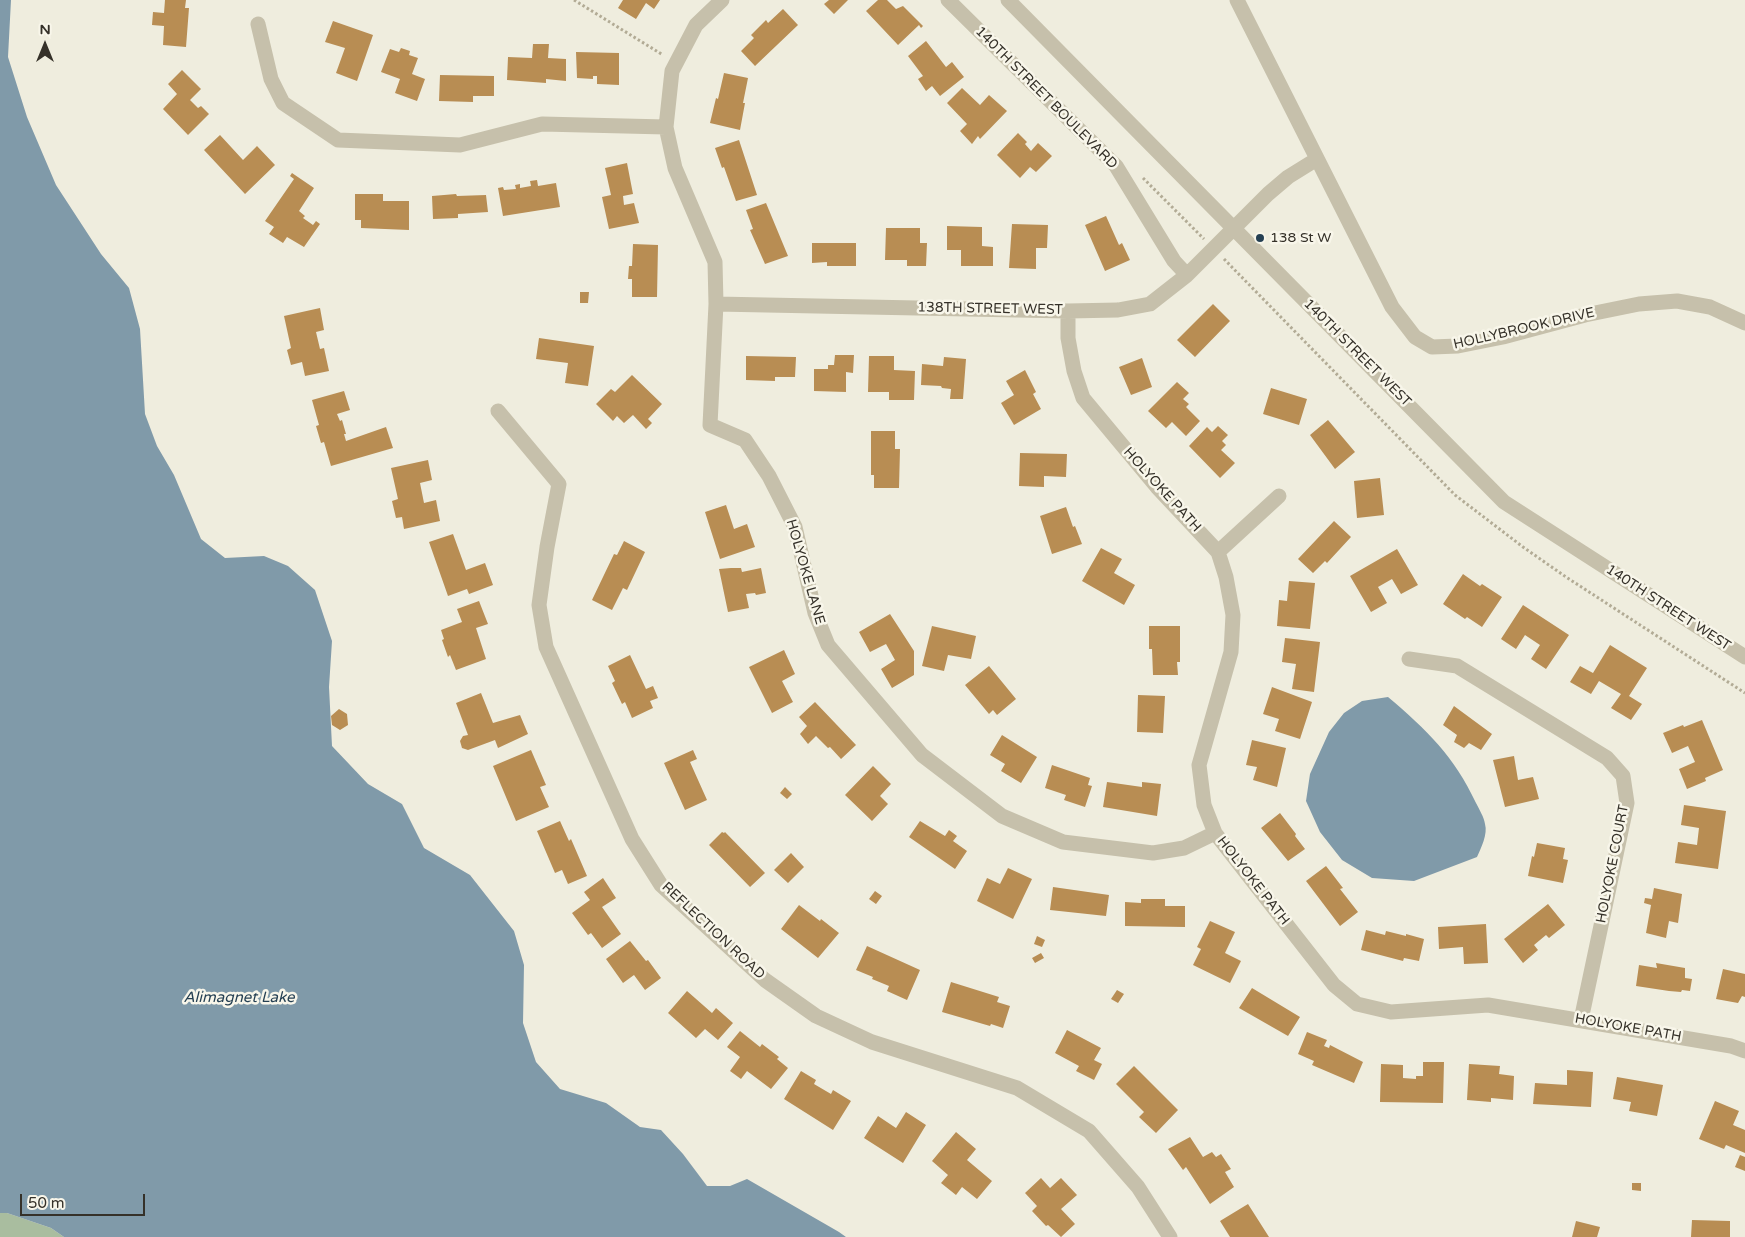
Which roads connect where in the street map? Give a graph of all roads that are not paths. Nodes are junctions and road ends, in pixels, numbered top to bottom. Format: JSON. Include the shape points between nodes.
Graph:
{"nodes":[{"id":1,"x":722,"y":0,"type":"edge"},
{"id":2,"x":948,"y":0,"type":"edge"},
{"id":3,"x":1008,"y":0,"type":"edge"},
{"id":4,"x":1237,"y":0,"type":"edge"},
{"id":5,"x":258,"y":24,"type":"dead end"},
{"id":6,"x":666,"y":126,"type":"junction"},
{"id":7,"x":1317,"y":159,"type":"junction"},
{"id":8,"x":1234,"y":229,"type":"junction"},
{"id":9,"x":1187,"y":275,"type":"junction"},
{"id":10,"x":716,"y":304,"type":"junction"},
{"id":11,"x":1068,"y":311,"type":"junction"},
{"id":12,"x":1745,"y":323,"type":"edge"},
{"id":13,"x":498,"y":411,"type":"dead end"},
{"id":14,"x":1278,"y":496,"type":"dead end"},
{"id":15,"x":1218,"y":552,"type":"junction"},
{"id":16,"x":1745,"y":657,"type":"edge"},
{"id":17,"x":1409,"y":659,"type":"dead end"},
{"id":18,"x":1215,"y":833,"type":"junction"},
{"id":19,"x":1581,"y":1020,"type":"junction"},
{"id":20,"x":1745,"y":1051,"type":"edge"},
{"id":21,"x":1170,"y":1237,"type":"edge"}],
"edges":[{"from":1,"to":6,"type":"street","name":"HOLYOKE LANE","via":[[696,25],[672,71]]},
{"from":2,"to":9,"type":"street","name":"140TH STREET BOULEVARD","via":[[1116,166],[1174,261]]},
{"from":3,"to":8,"type":"street","name":"140TH STREET WEST"},
{"from":4,"to":7,"type":"street","name":"HOLLYBROOK DRIVE"},
{"from":5,"to":6,"type":"street","via":[[271,79],[283,103],[338,140],[460,145],[542,124]]},
{"from":6,"to":10,"type":"street","name":"HOLYOKE LANE","via":[[675,168],[714,262]]},
{"from":7,"to":8,"type":"street","name":"138TH STREET WEST","via":[[1268,194]]},
{"from":7,"to":12,"type":"street","name":"HOLLYBROOK DRIVE","via":[[1392,308],[1415,337],[1432,347],[1458,346],[1502,337],[1639,304],[1677,301],[1710,307]]},
{"from":8,"to":9,"type":"street","name":"138TH STREET WEST"},
{"from":8,"to":16,"type":"street","name":"140TH STREET WEST","via":[[1504,502]]},
{"from":9,"to":11,"type":"street","name":"138TH STREET WEST","via":[[1150,304],[1118,310]]},
{"from":10,"to":11,"type":"street","name":"138TH STREET WEST"},
{"from":10,"to":18,"type":"street","name":"HOLYOKE LANE","via":[[710,425],[745,440],[769,476],[795,527],[815,614],[828,645],[922,755],[1002,816],[1064,842],[1153,853],[1184,848]]},
{"from":11,"to":15,"type":"street","name":"HOLYOKE PATH","via":[[1068,338],[1082,398],[1157,487]]},
{"from":13,"to":21,"type":"street","name":"REFLECTION ROAD","via":[[559,484],[539,605],[546,647],[632,840],[661,885],[764,980],[816,1016],[872,1042],[1017,1088],[1089,1131],[1138,1188]]},
{"from":14,"to":15,"type":"street"},
{"from":15,"to":18,"type":"street","name":"HOLYOKE PATH","via":[[1233,614],[1231,652],[1199,765],[1204,805]]},
{"from":17,"to":19,"type":"street","name":"HOLYOKE COURT","via":[[1457,666],[1607,758],[1623,776],[1627,803]]},
{"from":18,"to":19,"type":"street","name":"HOLYOKE PATH","via":[[1334,985],[1357,1004],[1391,1012],[1488,1005]]},
{"from":19,"to":20,"type":"street","name":"HOLYOKE PATH"}]}
